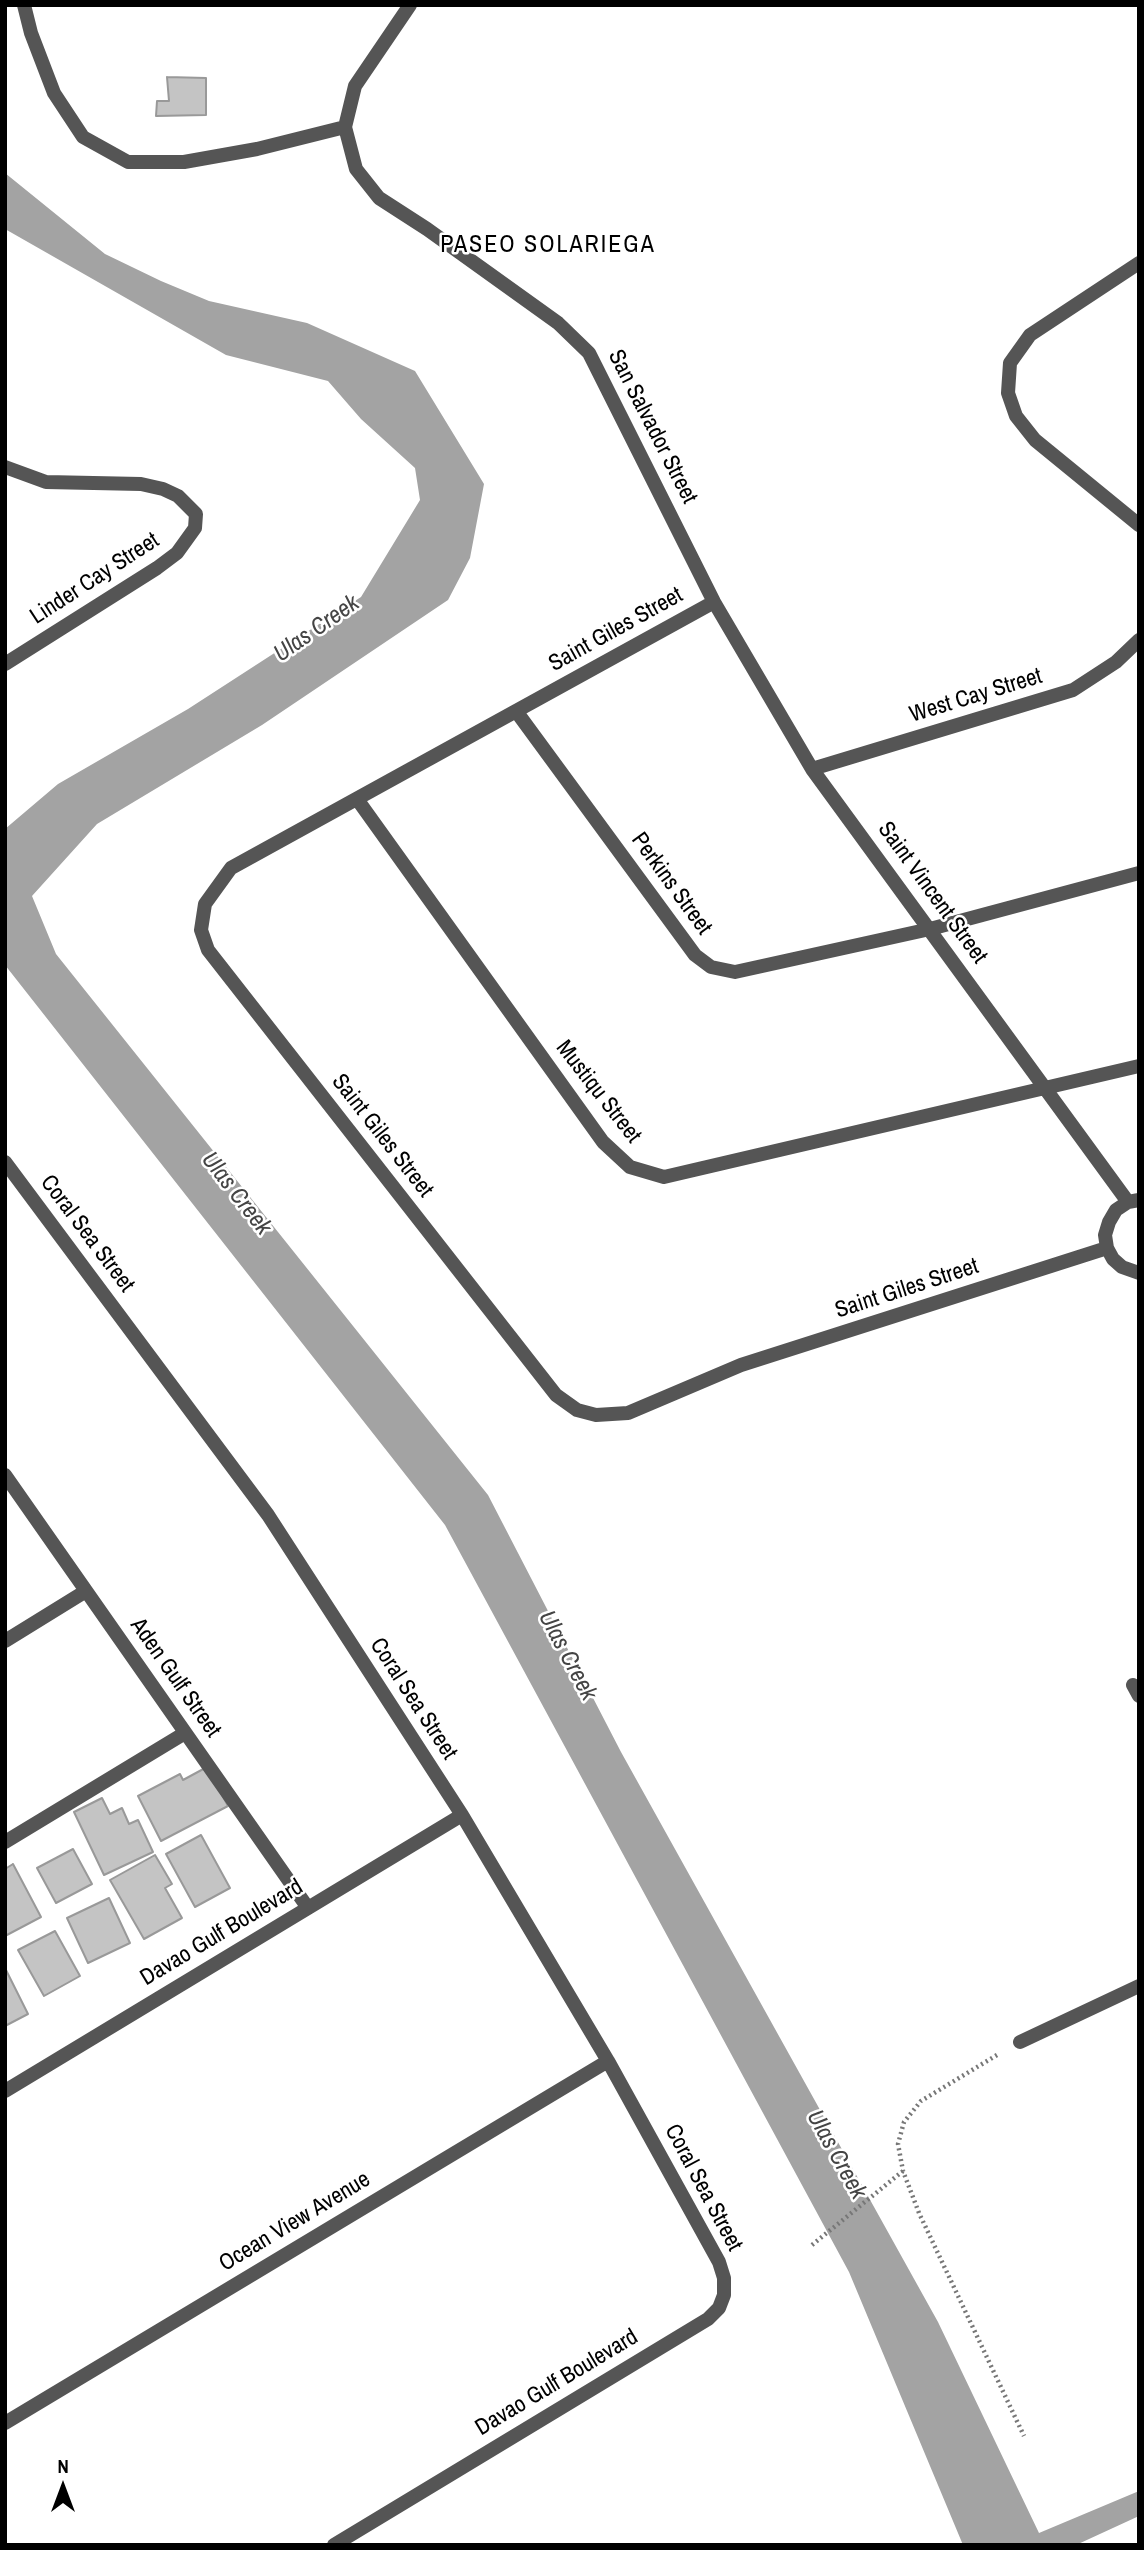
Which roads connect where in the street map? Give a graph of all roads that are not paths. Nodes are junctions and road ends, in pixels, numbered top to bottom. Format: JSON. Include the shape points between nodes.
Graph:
{"nodes":[{"id":1,"x":24,"y":5,"type":"edge"},
{"id":2,"x":406,"y":7,"type":"edge"},
{"id":3,"x":345,"y":127,"type":"junction"},
{"id":4,"x":1139,"y":263,"type":"edge"},
{"id":5,"x":5,"y":467,"type":"edge"},
{"id":6,"x":1139,"y":525,"type":"edge"},
{"id":7,"x":713,"y":602,"type":"junction"},
{"id":8,"x":1139,"y":640,"type":"edge"},
{"id":9,"x":5,"y":664,"type":"edge"},
{"id":10,"x":516,"y":711,"type":"junction"},
{"id":11,"x":813,"y":769,"type":"junction"},
{"id":12,"x":357,"y":799,"type":"junction"},
{"id":13,"x":1139,"y":873,"type":"edge"},
{"id":14,"x":930,"y":929,"type":"junction"},
{"id":15,"x":1139,"y":1066,"type":"edge"},
{"id":16,"x":1044,"y":1086,"type":"junction"},
{"id":17,"x":5,"y":1162,"type":"edge"},
{"id":18,"x":1133,"y":1201,"type":"edge"},
{"id":19,"x":1107,"y":1248,"type":"junction"},
{"id":20,"x":1139,"y":1273,"type":"edge"},
{"id":21,"x":5,"y":1475,"type":"edge"},
{"id":22,"x":86,"y":1591,"type":"junction"},
{"id":23,"x":5,"y":1640,"type":"edge"},
{"id":24,"x":186,"y":1732,"type":"junction"},
{"id":25,"x":462,"y":1815,"type":"junction"},
{"id":26,"x":5,"y":1842,"type":"edge"},
{"id":27,"x":308,"y":1908,"type":"junction"},
{"id":28,"x":1139,"y":1986,"type":"edge"},
{"id":29,"x":1020,"y":2042,"type":"road end"},
{"id":30,"x":608,"y":2061,"type":"junction"},
{"id":31,"x":5,"y":2091,"type":"edge"},
{"id":32,"x":724,"y":2295,"type":"joint"},
{"id":33,"x":5,"y":2423,"type":"edge"},
{"id":34,"x":334,"y":2545,"type":"edge"}],
"edges":[{"from":1,"to":3,"type":"street","via":[[54,93],[83,137],[128,162],[184,162]]},
{"from":2,"to":3,"type":"street","name":"San Salvador Street","via":[[355,86]]},
{"from":3,"to":7,"type":"street","name":"San Salvador Street","via":[[356,169],[379,198],[558,323],[589,353]]},
{"from":4,"to":6,"type":"street","via":[[1030,335],[1010,363],[1008,393],[1016,416],[1035,440]]},
{"from":5,"to":9,"type":"street","name":"Linder Cay Street","via":[[46,482],[141,484],[163,489],[196,514],[195,528],[177,553]]},
{"from":7,"to":10,"type":"street","name":"Saint Giles Street"},
{"from":7,"to":11,"type":"street","name":"Saint Vincent Street"},
{"from":8,"to":11,"type":"street","name":"West Cay Street","via":[[1116,662],[1073,690]]},
{"from":10,"to":12,"type":"street","name":"Saint Giles Street"},
{"from":10,"to":14,"type":"street","name":"Perkins Street","via":[[695,956],[711,967],[735,972]]},
{"from":11,"to":14,"type":"street","name":"Saint Vincent Street"},
{"from":12,"to":16,"type":"street","name":"Mustiqu Street","via":[[603,1142],[630,1167],[664,1177]]},
{"from":12,"to":19,"type":"street","name":"Saint Giles Street","via":[[231,868],[205,904],[201,930],[208,950],[547,1384],[577,1410],[596,1415],[628,1413],[741,1366]]},
{"from":13,"to":14,"type":"street","name":"Perkins Street"},
{"from":14,"to":16,"type":"street","name":"Saint Vincent Street"},
{"from":15,"to":16,"type":"street","name":"Mustiqu Street"},
{"from":16,"to":18,"type":"street","name":"Saint Vincent Street"},
{"from":17,"to":25,"type":"street","name":"Coral Sea Street","via":[[268,1515]]},
{"from":18,"to":19,"type":"street","via":[[1116,1210],[1109,1222]]},
{"from":19,"to":20,"type":"street","via":[[1122,1267]]},
{"from":21,"to":22,"type":"street","name":"Aden Gulf Street"},
{"from":22,"to":23,"type":"street"},
{"from":22,"to":24,"type":"street","name":"Aden Gulf Street"},
{"from":24,"to":26,"type":"street"},
{"from":24,"to":27,"type":"street","name":"Aden Gulf Street"},
{"from":25,"to":27,"type":"street","name":"Davao Gulf Boulevard"},
{"from":25,"to":30,"type":"street","name":"Coral Sea Street"},
{"from":27,"to":31,"type":"street","name":"Davao Gulf Boulevard"},
{"from":28,"to":29,"type":"street"},
{"from":30,"to":32,"type":"street","name":"Coral Sea Street","via":[[719,2262]]},
{"from":30,"to":33,"type":"street","name":"Ocean View Avenue"},
{"from":32,"to":34,"type":"street","name":"Davao Gulf Boulevard","via":[[708,2319]]}]}
